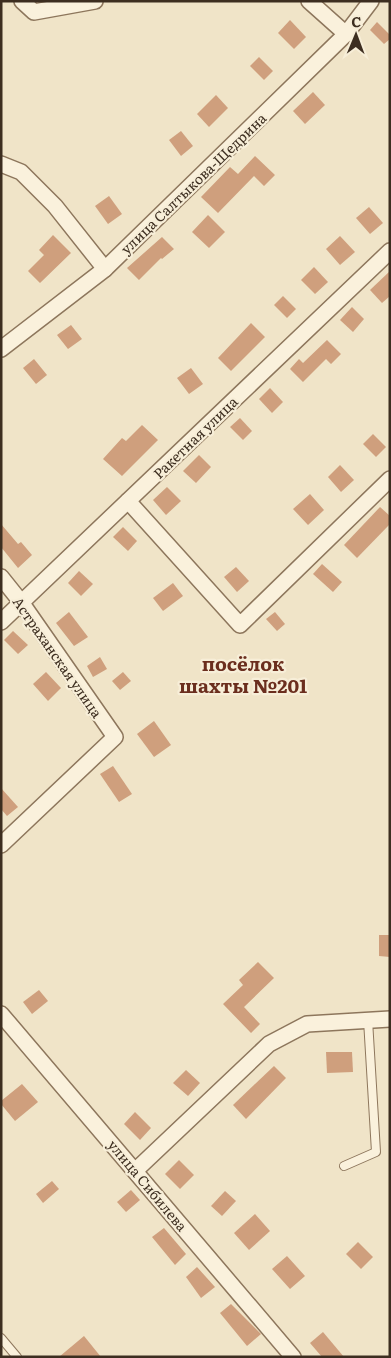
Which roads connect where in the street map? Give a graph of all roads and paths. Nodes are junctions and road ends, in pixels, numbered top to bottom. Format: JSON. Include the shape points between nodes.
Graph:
{"nodes":[{"id":1,"x":22,"y":1,"type":"edge"},
{"id":2,"x":95,"y":1,"type":"edge"},
{"id":3,"x":309,"y":1,"type":"edge"},
{"id":4,"x":371,"y":1,"type":"edge"},
{"id":5,"x":346,"y":34,"type":"junction"},
{"id":6,"x":1,"y":164,"type":"edge"},
{"id":7,"x":390,"y":251,"type":"edge"},
{"id":8,"x":105,"y":268,"type":"junction"},
{"id":9,"x":1,"y":349,"type":"edge"},
{"id":10,"x":390,"y":479,"type":"edge"},
{"id":11,"x":128,"y":501,"type":"junction"},
{"id":12,"x":1,"y":577,"type":"edge"},
{"id":13,"x":21,"y":602,"type":"junction"},
{"id":14,"x":1,"y":622,"type":"edge"},
{"id":15,"x":1,"y":845,"type":"edge"},
{"id":16,"x":1,"y":1014,"type":"edge"},
{"id":17,"x":390,"y":1019,"type":"edge"},
{"id":18,"x":368,"y":1020,"type":"junction"},
{"id":19,"x":6,"y":1032,"type":"edge"},
{"id":20,"x":344,"y":1166,"type":"dead end"},
{"id":21,"x":136,"y":1170,"type":"junction"},
{"id":22,"x":1,"y":1338,"type":"edge"},
{"id":23,"x":17,"y":1357,"type":"edge"},
{"id":24,"x":293,"y":1357,"type":"edge"}],
"edges":[{"from":1,"to":2,"type":"street","via":[[34,12]]},
{"from":3,"to":5,"type":"street"},
{"from":4,"to":5,"type":"street","name":"улица Салтыкова-Щедрина"},
{"from":5,"to":8,"type":"street","name":"улица Салтыкова-Щедрина"},
{"from":6,"to":8,"type":"street","via":[[21,172],[48,199]]},
{"from":7,"to":11,"type":"street","name":"Ракетная улица"},
{"from":8,"to":9,"type":"street","name":"улица Салтыкова-Щедрина"},
{"from":10,"to":11,"type":"street","via":[[240,625]]},
{"from":11,"to":13,"type":"street","name":"Ракетная улица"},
{"from":12,"to":13,"type":"street","name":"Астраханская улица"},
{"from":13,"to":14,"type":"street","name":"Ракетная улица"},
{"from":13,"to":15,"type":"street","name":"Астраханская улица","via":[[115,737]]},
{"from":16,"to":19,"type":"street","name":"улица Сибилева"},
{"from":17,"to":18,"type":"street"},
{"from":18,"to":20,"type":"lane","via":[[376,1152]]},
{"from":18,"to":21,"type":"street","via":[[307,1024],[269,1044]]},
{"from":19,"to":21,"type":"street","name":"улица Сибилева"},
{"from":21,"to":24,"type":"street","name":"улица Сибилева"},
{"from":22,"to":23,"type":"lane"}]}
